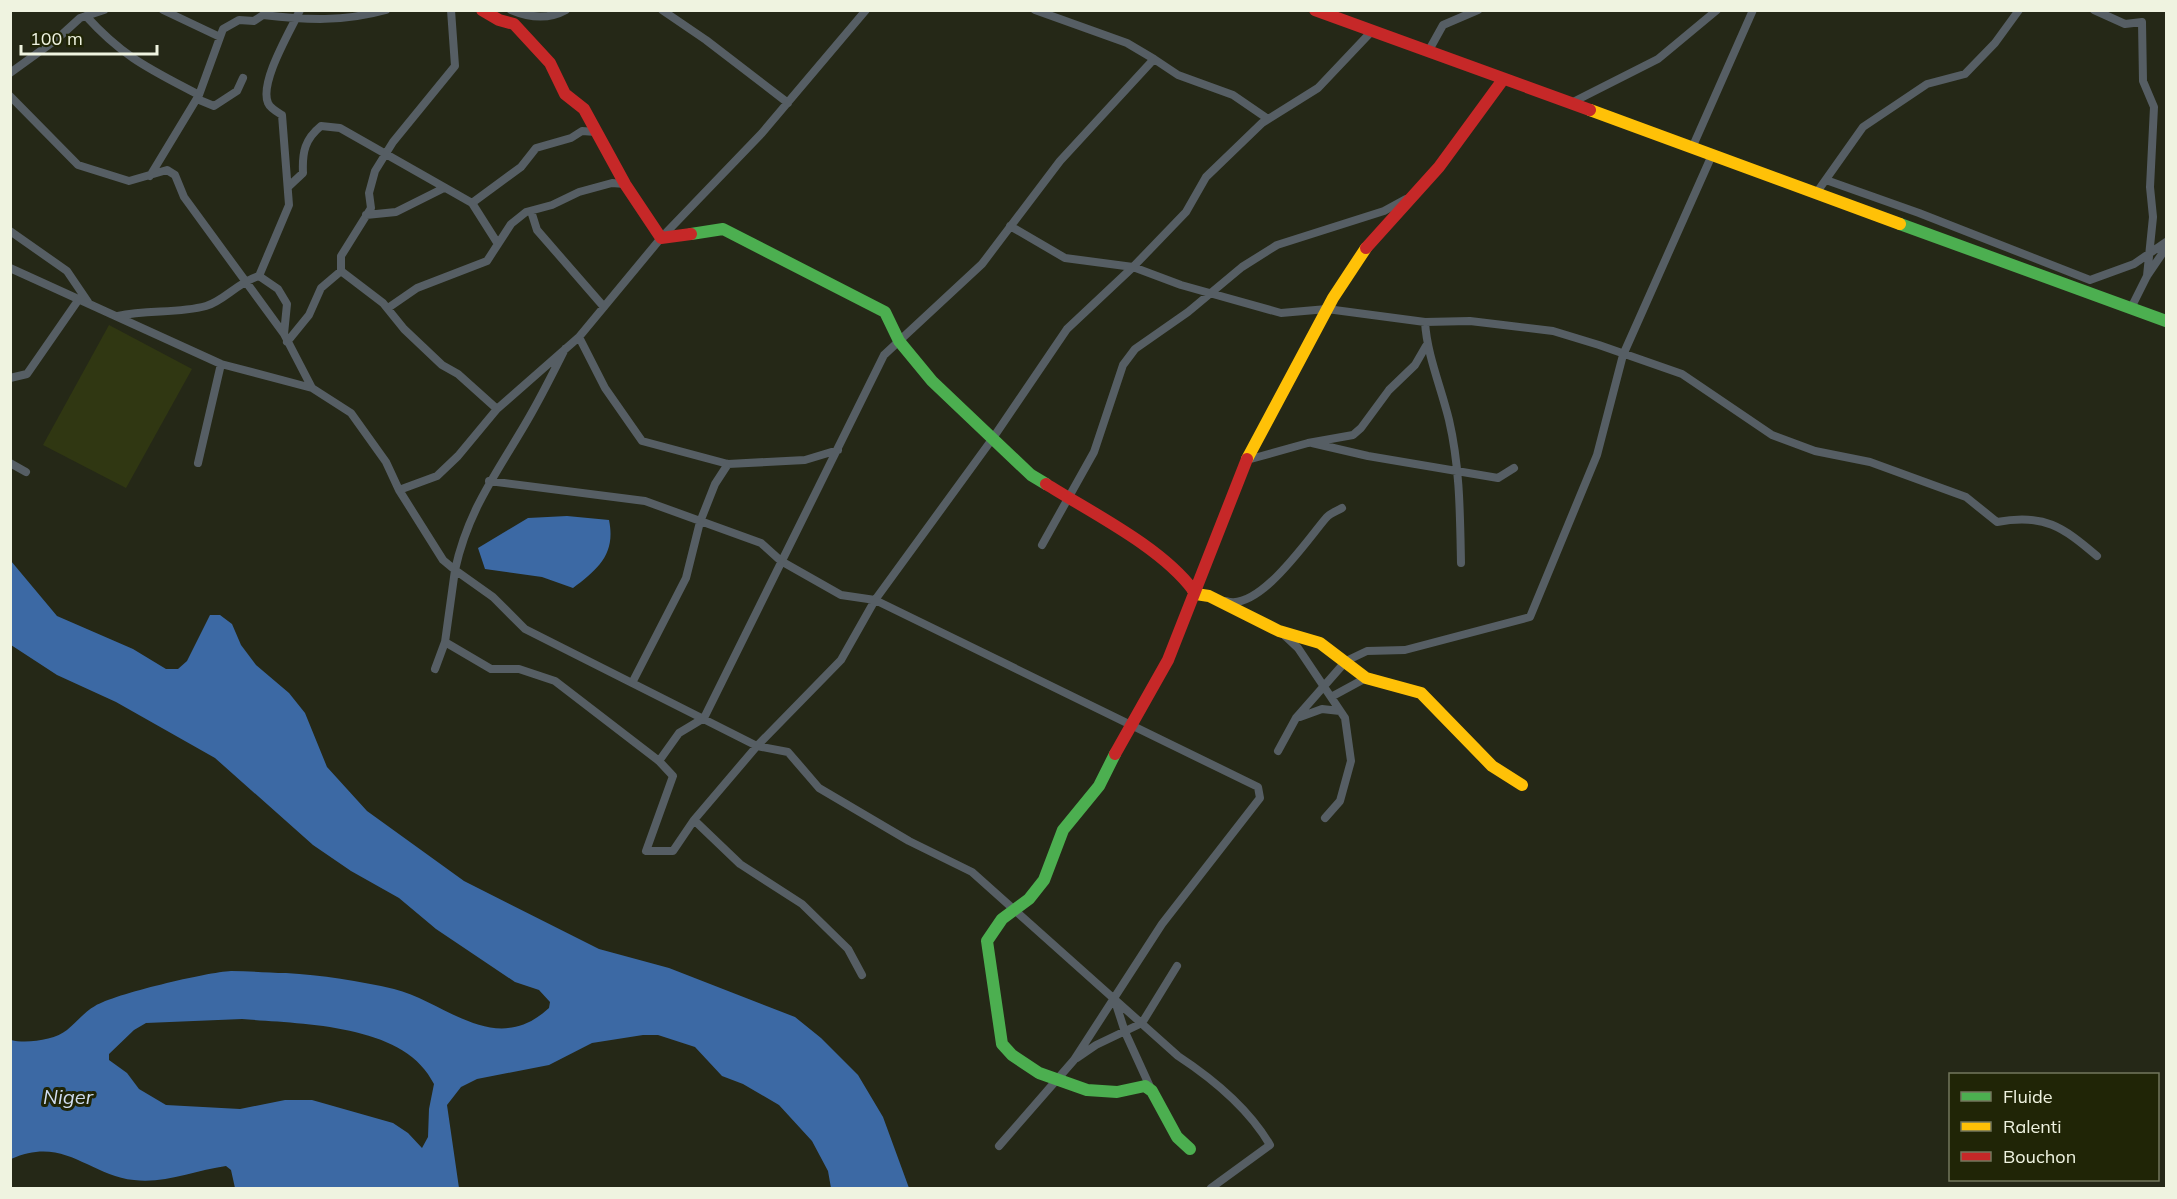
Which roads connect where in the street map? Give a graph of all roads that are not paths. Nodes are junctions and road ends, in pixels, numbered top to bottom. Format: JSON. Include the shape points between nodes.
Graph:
{"nodes":[{"id":1,"x":104,"y":10,"type":"edge"},
{"id":2,"x":163,"y":10,"type":"edge"},
{"id":3,"x":386,"y":10,"type":"edge"},
{"id":4,"x":482,"y":10,"type":"edge"},
{"id":5,"x":511,"y":10,"type":"edge"},
{"id":6,"x":566,"y":10,"type":"edge"},
{"id":7,"x":662,"y":10,"type":"edge"},
{"id":8,"x":866,"y":10,"type":"edge"},
{"id":9,"x":1035,"y":10,"type":"edge"},
{"id":10,"x":1315,"y":10,"type":"edge"},
{"id":11,"x":1478,"y":10,"type":"edge"},
{"id":12,"x":1717,"y":10,"type":"edge"},
{"id":13,"x":1753,"y":10,"type":"edge"},
{"id":14,"x":2019,"y":10,"type":"edge"},
{"id":15,"x":2094,"y":10,"type":"edge"},
{"id":16,"x":451,"y":11,"type":"edge"},
{"id":17,"x":91,"y":13,"type":"edge"},
{"id":18,"x":298,"y":15,"type":"edge"},
{"id":19,"x":1372,"y":31,"type":"junction"},
{"id":20,"x":220,"y":37,"type":"junction"},
{"id":21,"x":1428,"y":52,"type":"junction"},
{"id":22,"x":1154,"y":59,"type":"junction"},
{"id":23,"x":10,"y":74,"type":"edge"},
{"id":24,"x":243,"y":78,"type":"dead end"},
{"id":25,"x":1502,"y":81,"type":"junction"},
{"id":26,"x":10,"y":96,"type":"edge"},
{"id":27,"x":198,"y":97,"type":"junction"},
{"id":28,"x":788,"y":103,"type":"junction"},
{"id":29,"x":1568,"y":105,"type":"junction"},
{"id":30,"x":1268,"y":119,"type":"junction"},
{"id":31,"x":596,"y":132,"type":"junction"},
{"id":32,"x":1692,"y":148,"type":"junction"},
{"id":33,"x":385,"y":154,"type":"junction"},
{"id":34,"x":1713,"y":156,"type":"junction"},
{"id":35,"x":150,"y":176,"type":"junction"},
{"id":36,"x":1826,"y":180,"type":"junction"},
{"id":37,"x":625,"y":184,"type":"junction"},
{"id":38,"x":288,"y":187,"type":"junction"},
{"id":39,"x":444,"y":188,"type":"junction"},
{"id":40,"x":1817,"y":192,"type":"junction"},
{"id":41,"x":1414,"y":195,"type":"junction"},
{"id":42,"x":472,"y":203,"type":"junction"},
{"id":43,"x":531,"y":211,"type":"junction"},
{"id":44,"x":366,"y":215,"type":"junction"},
{"id":45,"x":1010,"y":226,"type":"junction"},
{"id":46,"x":10,"y":231,"type":"edge"},
{"id":47,"x":661,"y":238,"type":"junction"},
{"id":48,"x":2166,"y":242,"type":"edge"},
{"id":49,"x":498,"y":244,"type":"junction"},
{"id":50,"x":2166,"y":248,"type":"edge"},
{"id":51,"x":2149,"y":256,"type":"junction"},
{"id":52,"x":1133,"y":267,"type":"junction"},
{"id":53,"x":10,"y":268,"type":"edge"},
{"id":54,"x":341,"y":271,"type":"junction"},
{"id":55,"x":259,"y":276,"type":"junction"},
{"id":56,"x":2146,"y":276,"type":"junction"},
{"id":57,"x":243,"y":280,"type":"junction"},
{"id":58,"x":1210,"y":294,"type":"junction"},
{"id":59,"x":84,"y":301,"type":"junction"},
{"id":60,"x":604,"y":307,"type":"junction"},
{"id":61,"x":387,"y":308,"type":"junction"},
{"id":62,"x":2131,"y":308,"type":"junction"},
{"id":63,"x":1327,"y":309,"type":"junction"},
{"id":64,"x":118,"y":316,"type":"junction"},
{"id":65,"x":2166,"y":321,"type":"edge"},
{"id":66,"x":1425,"y":322,"type":"junction"},
{"id":67,"x":579,"y":337,"type":"junction"},
{"id":68,"x":285,"y":338,"type":"junction"},
{"id":69,"x":899,"y":341,"type":"junction"},
{"id":70,"x":1426,"y":346,"type":"junction"},
{"id":71,"x":565,"y":349,"type":"junction"},
{"id":72,"x":1624,"y":353,"type":"junction"},
{"id":73,"x":221,"y":364,"type":"junction"},
{"id":74,"x":10,"y":378,"type":"edge"},
{"id":75,"x":312,"y":388,"type":"junction"},
{"id":76,"x":497,"y":409,"type":"junction"},
{"id":77,"x":993,"y":438,"type":"junction"},
{"id":78,"x":1308,"y":443,"type":"junction"},
{"id":79,"x":838,"y":450,"type":"junction"},
{"id":80,"x":1247,"y":460,"type":"junction"},
{"id":81,"x":198,"y":462,"type":"dead end"},
{"id":82,"x":10,"y":464,"type":"edge"},
{"id":83,"x":728,"y":464,"type":"junction"},
{"id":84,"x":1514,"y":468,"type":"dead end"},
{"id":85,"x":1458,"y":470,"type":"junction"},
{"id":86,"x":26,"y":472,"type":"dead end"},
{"id":87,"x":489,"y":481,"type":"junction"},
{"id":88,"x":399,"y":490,"type":"junction"},
{"id":89,"x":1068,"y":500,"type":"junction"},
{"id":90,"x":1342,"y":508,"type":"dead end"},
{"id":91,"x":700,"y":522,"type":"junction"},
{"id":92,"x":1042,"y":544,"type":"dead end"},
{"id":93,"x":2097,"y":556,"type":"dead end"},
{"id":94,"x":781,"y":561,"type":"junction"},
{"id":95,"x":1461,"y":562,"type":"dead end"},
{"id":96,"x":455,"y":570,"type":"junction"},
{"id":97,"x":1196,"y":594,"type":"junction"},
{"id":98,"x":1209,"y":596,"type":"junction"},
{"id":99,"x":875,"y":600,"type":"junction"},
{"id":100,"x":1280,"y":631,"type":"junction"},
{"id":101,"x":445,"y":642,"type":"junction"},
{"id":102,"x":1346,"y":661,"type":"junction"},
{"id":103,"x":435,"y":669,"type":"dead end"},
{"id":104,"x":1366,"y":678,"type":"junction"},
{"id":105,"x":632,"y":682,"type":"junction"},
{"id":106,"x":1325,"y":688,"type":"junction"},
{"id":107,"x":1331,"y":697,"type":"junction"},
{"id":108,"x":1340,"y":711,"type":"junction"},
{"id":109,"x":704,"y":718,"type":"junction"},
{"id":110,"x":1296,"y":718,"type":"junction"},
{"id":111,"x":1129,"y":725,"type":"junction"},
{"id":112,"x":757,"y":746,"type":"junction"},
{"id":113,"x":1278,"y":751,"type":"dead end"},
{"id":114,"x":659,"y":761,"type":"junction"},
{"id":115,"x":1522,"y":785,"type":"dead end"},
{"id":116,"x":1325,"y":818,"type":"dead end"},
{"id":117,"x":694,"y":820,"type":"junction"},
{"id":118,"x":1013,"y":911,"type":"junction"},
{"id":119,"x":1177,"y":966,"type":"dead end"},
{"id":120,"x":862,"y":975,"type":"dead end"},
{"id":121,"x":1114,"y":998,"type":"junction"},
{"id":122,"x":1142,"y":1023,"type":"junction"},
{"id":123,"x":1125,"y":1032,"type":"junction"},
{"id":124,"x":1074,"y":1060,"type":"junction"},
{"id":125,"x":1054,"y":1081,"type":"junction"},
{"id":126,"x":1152,"y":1091,"type":"junction"},
{"id":127,"x":999,"y":1146,"type":"dead end"},
{"id":128,"x":1190,"y":1149,"type":"dead end"},
{"id":129,"x":1211,"y":1188,"type":"edge"}],
"edges":[{"from":1,"to":17,"type":"street"},
{"from":2,"to":20,"type":"street"},
{"from":3,"to":18,"type":"street","via":[[355,19]]},
{"from":4,"to":31,"type":"street","via":[[514,24],[550,63],[566,94],[584,109]]},
{"from":5,"to":6,"type":"street","via":[[522,16],[553,17]]},
{"from":7,"to":28,"type":"street"},
{"from":8,"to":28,"type":"street"},
{"from":9,"to":22,"type":"street","via":[[1127,43]]},
{"from":10,"to":19,"type":"street"},
{"from":11,"to":21,"type":"street","via":[[1443,25]]},
{"from":12,"to":29,"type":"street","via":[[1658,59]]},
{"from":13,"to":32,"type":"street"},
{"from":14,"to":36,"type":"street","via":[[1965,74],[1927,84],[1863,127]]},
{"from":15,"to":51,"type":"street","via":[[2125,24],[2142,22],[2143,81],[2154,107]]},
{"from":16,"to":33,"type":"street","via":[[455,66]]},
{"from":17,"to":23,"type":"street"},
{"from":17,"to":27,"type":"street","via":[[111,44]]},
{"from":18,"to":20,"type":"street","via":[[239,20],[224,29]]},
{"from":18,"to":38,"type":"street","via":[[276,59],[266,93],[270,107],[282,115]]},
{"from":19,"to":21,"type":"street"},
{"from":19,"to":30,"type":"street","via":[[1318,88]]},
{"from":20,"to":27,"type":"street"},
{"from":21,"to":25,"type":"street"},
{"from":22,"to":30,"type":"street","via":[[1178,75],[1233,95]]},
{"from":22,"to":45,"type":"street","via":[[1060,161]]},
{"from":24,"to":27,"type":"street","via":[[237,91],[214,106]]},
{"from":25,"to":29,"type":"street"},
{"from":25,"to":41,"type":"street"},
{"from":26,"to":35,"type":"street","via":[[78,165],[129,181]]},
{"from":27,"to":35,"type":"street"},
{"from":28,"to":47,"type":"street"},
{"from":29,"to":32,"type":"street"},
{"from":30,"to":52,"type":"street","via":[[1206,177],[1186,212]]},
{"from":31,"to":37,"type":"street"},
{"from":31,"to":42,"type":"street","via":[[582,131],[536,148],[521,167]]},
{"from":32,"to":34,"type":"street"},
{"from":33,"to":38,"type":"street","via":[[340,128],[321,126],[309,136],[302,154],[303,173]]},
{"from":33,"to":39,"type":"street"},
{"from":33,"to":44,"type":"street","via":[[375,171],[369,193],[371,208]]},
{"from":34,"to":40,"type":"street"},
{"from":34,"to":72,"type":"street"},
{"from":35,"to":57,"type":"street","via":[[167,170],[175,175],[184,197]]},
{"from":36,"to":40,"type":"street"},
{"from":36,"to":51,"type":"street","via":[[2090,280]]},
{"from":37,"to":43,"type":"street","via":[[612,183],[579,192]]},
{"from":37,"to":47,"type":"street"},
{"from":38,"to":55,"type":"street","via":[[288,205]]},
{"from":39,"to":42,"type":"street"},
{"from":39,"to":44,"type":"street","via":[[396,212]]},
{"from":40,"to":62,"type":"street"},
{"from":41,"to":58,"type":"street","via":[[1384,211],[1277,245]]},
{"from":41,"to":63,"type":"street","via":[[1368,246]]},
{"from":42,"to":49,"type":"street"},
{"from":43,"to":49,"type":"street","via":[[511,224]]},
{"from":43,"to":60,"type":"street","via":[[537,230]]},
{"from":44,"to":54,"type":"street","via":[[341,256]]},
{"from":45,"to":52,"type":"street","via":[[1065,258]]},
{"from":45,"to":69,"type":"street","via":[[982,264]]},
{"from":46,"to":59,"type":"street","via":[[67,271]]},
{"from":47,"to":60,"type":"street"},
{"from":47,"to":69,"type":"street","via":[[723,229],[885,312]]},
{"from":48,"to":51,"type":"street"},
{"from":49,"to":61,"type":"street","via":[[488,261],[417,288]]},
{"from":50,"to":56,"type":"street"},
{"from":51,"to":56,"type":"street"},
{"from":52,"to":58,"type":"street"},
{"from":52,"to":77,"type":"street","via":[[1067,329]]},
{"from":53,"to":59,"type":"street"},
{"from":54,"to":61,"type":"street"},
{"from":54,"to":68,"type":"street","via":[[321,288],[309,315]]},
{"from":55,"to":57,"type":"street"},
{"from":55,"to":68,"type":"street","via":[[278,289],[287,304]]},
{"from":56,"to":62,"type":"street"},
{"from":57,"to":64,"type":"street","via":[[208,306]]},
{"from":57,"to":68,"type":"street"},
{"from":58,"to":63,"type":"street","via":[[1281,313]]},
{"from":58,"to":89,"type":"street","via":[[1135,350],[1123,365],[1094,452]]},
{"from":59,"to":64,"type":"street"},
{"from":59,"to":74,"type":"street","via":[[27,374]]},
{"from":60,"to":67,"type":"street"},
{"from":61,"to":76,"type":"street","via":[[442,365]]},
{"from":62,"to":65,"type":"street"},
{"from":63,"to":66,"type":"street"},
{"from":63,"to":80,"type":"street"},
{"from":64,"to":73,"type":"street"},
{"from":66,"to":70,"type":"street"},
{"from":66,"to":72,"type":"street","via":[[1470,321],[1553,331]]},
{"from":67,"to":71,"type":"street"},
{"from":67,"to":83,"type":"street","via":[[605,388],[642,441]]},
{"from":68,"to":75,"type":"street"},
{"from":69,"to":77,"type":"street","via":[[932,381]]},
{"from":69,"to":79,"type":"street","via":[[884,355]]},
{"from":70,"to":78,"type":"street","via":[[1415,365],[1353,435]]},
{"from":70,"to":85,"type":"street","via":[[1438,376]]},
{"from":71,"to":76,"type":"street"},
{"from":71,"to":87,"type":"street"},
{"from":72,"to":93,"type":"street","via":[[1682,374],[1772,435],[1815,451],[1870,462],[1966,497],[1997,522],[2038,520],[2068,531]]},
{"from":72,"to":102,"type":"street","via":[[1597,455],[1530,617],[1405,650],[1367,651]]},
{"from":73,"to":75,"type":"street"},
{"from":73,"to":81,"type":"street"},
{"from":75,"to":88,"type":"street","via":[[351,414],[386,462]]},
{"from":76,"to":88,"type":"street","via":[[437,476]]},
{"from":77,"to":89,"type":"street","via":[[1031,475]]},
{"from":77,"to":99,"type":"street"},
{"from":78,"to":80,"type":"street"},
{"from":78,"to":85,"type":"street"},
{"from":79,"to":83,"type":"street","via":[[805,460]]},
{"from":79,"to":94,"type":"street"},
{"from":80,"to":97,"type":"street"},
{"from":82,"to":86,"type":"street"},
{"from":83,"to":91,"type":"street","via":[[715,484]]},
{"from":84,"to":85,"type":"street","via":[[1498,478]]},
{"from":85,"to":95,"type":"street"},
{"from":87,"to":91,"type":"street","via":[[645,501]]},
{"from":87,"to":96,"type":"street","via":[[462,537]]},
{"from":88,"to":96,"type":"street","via":[[443,560]]},
{"from":89,"to":92,"type":"street"},
{"from":89,"to":97,"type":"street","via":[[1160,557],[1181,574]]},
{"from":90,"to":98,"type":"street","via":[[1327,516],[1256,595],[1235,604]]},
{"from":91,"to":94,"type":"street","via":[[761,543]]},
{"from":91,"to":105,"type":"street","via":[[686,578]]},
{"from":94,"to":99,"type":"street","via":[[842,595]]},
{"from":94,"to":109,"type":"street"},
{"from":96,"to":101,"type":"street"},
{"from":96,"to":105,"type":"street","via":[[493,597],[525,629]]},
{"from":97,"to":98,"type":"street"},
{"from":97,"to":111,"type":"street","via":[[1168,660]]},
{"from":98,"to":100,"type":"street"},
{"from":99,"to":111,"type":"street"},
{"from":99,"to":112,"type":"street","via":[[841,660]]},
{"from":100,"to":102,"type":"street","via":[[1320,644]]},
{"from":100,"to":106,"type":"street","via":[[1298,648]]},
{"from":101,"to":103,"type":"street"},
{"from":101,"to":114,"type":"street","via":[[491,669],[519,669],[555,681]]},
{"from":102,"to":104,"type":"street"},
{"from":102,"to":106,"type":"street"},
{"from":104,"to":107,"type":"street"},
{"from":104,"to":115,"type":"street","via":[[1421,693],[1492,766]]},
{"from":105,"to":109,"type":"street"},
{"from":106,"to":107,"type":"street"},
{"from":106,"to":110,"type":"street"},
{"from":107,"to":108,"type":"street"},
{"from":108,"to":110,"type":"street","via":[[1322,709]]},
{"from":108,"to":116,"type":"street","via":[[1345,718],[1351,761],[1340,801]]},
{"from":109,"to":112,"type":"street"},
{"from":109,"to":114,"type":"street","via":[[679,733]]},
{"from":110,"to":113,"type":"street"},
{"from":111,"to":118,"type":"street","via":[[1099,786],[1064,830],[1044,880]]},
{"from":111,"to":121,"type":"street","via":[[1251,782],[1261,792],[1162,924]]},
{"from":112,"to":117,"type":"street"},
{"from":112,"to":118,"type":"street","via":[[788,753],[819,788],[909,841],[972,872]]},
{"from":114,"to":117,"type":"street","via":[[673,776],[646,851],[673,852]]},
{"from":117,"to":120,"type":"street","via":[[740,864],[802,904],[848,949]]},
{"from":118,"to":121,"type":"street"},
{"from":118,"to":125,"type":"street","via":[[992,930],[987,941],[1002,1044],[1035,1072]]},
{"from":119,"to":122,"type":"street"},
{"from":121,"to":122,"type":"street"},
{"from":121,"to":123,"type":"street"},
{"from":121,"to":124,"type":"street"},
{"from":122,"to":123,"type":"street"},
{"from":122,"to":129,"type":"street","via":[[1256,1122],[1270,1145]]},
{"from":123,"to":124,"type":"street"},
{"from":123,"to":126,"type":"street"},
{"from":124,"to":125,"type":"street"},
{"from":125,"to":126,"type":"street","via":[[1106,1091],[1145,1086]]},
{"from":125,"to":127,"type":"street"},
{"from":126,"to":128,"type":"street","via":[[1177,1137]]}]}
